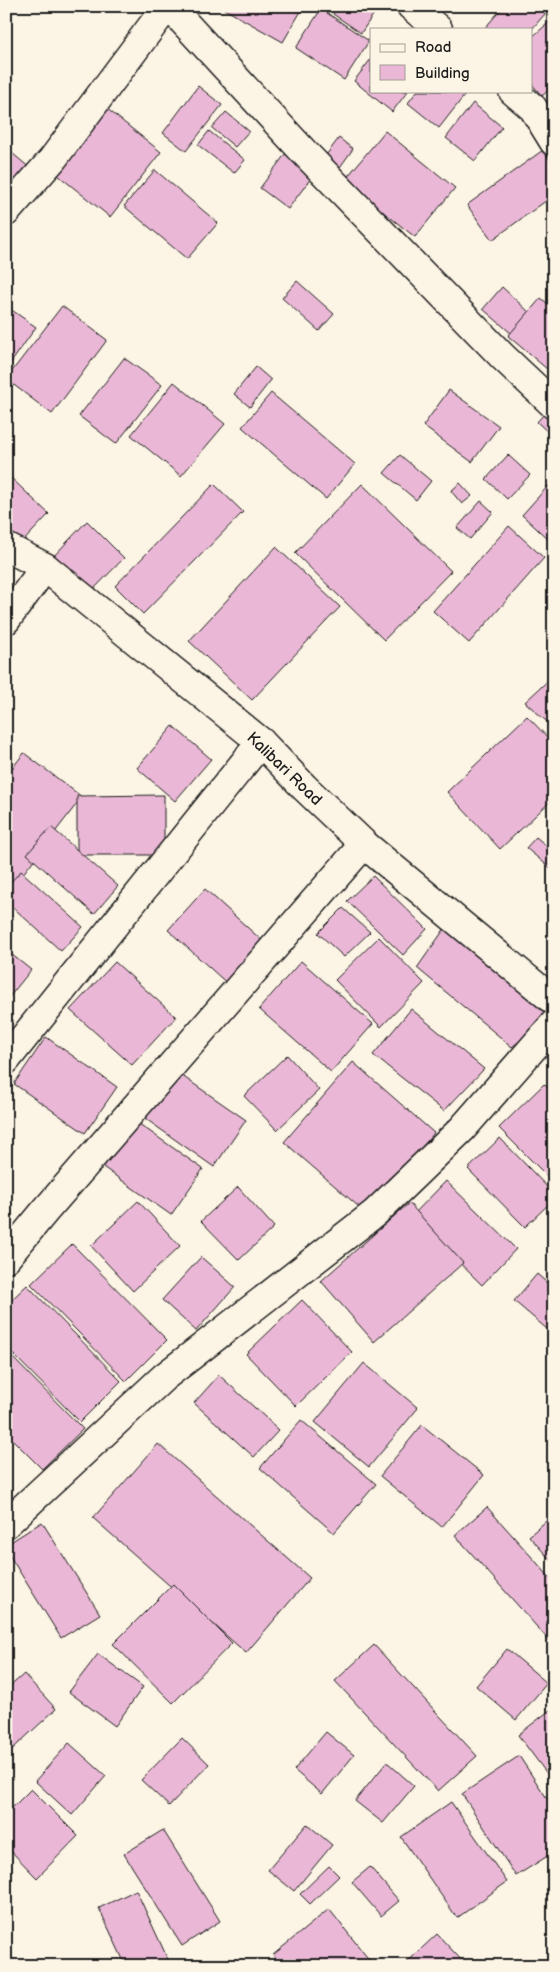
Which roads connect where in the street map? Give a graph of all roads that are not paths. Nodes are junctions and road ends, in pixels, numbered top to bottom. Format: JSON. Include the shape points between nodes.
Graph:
{"nodes":[{"id":1,"x":168,"y":6,"type":"edge"},
{"id":2,"x":411,"y":6,"type":"edge"},
{"id":3,"x":437,"y":28,"type":"edge"},
{"id":4,"x":514,"y":92,"type":"edge"},
{"id":5,"x":554,"y":142,"type":"edge"},
{"id":6,"x":6,"y":212,"type":"edge"},
{"id":7,"x":554,"y":405,"type":"edge"},
{"id":8,"x":6,"y":547,"type":"edge"},
{"id":9,"x":45,"y":567,"type":"junction"},
{"id":10,"x":6,"y":620,"type":"edge"},
{"id":11,"x":261,"y":742,"type":"junction"},
{"id":12,"x":364,"y":844,"type":"junction"},
{"id":13,"x":554,"y":1001,"type":"edge"},
{"id":14,"x":554,"y":1024,"type":"edge"},
{"id":15,"x":6,"y":1060,"type":"edge"},
{"id":16,"x":6,"y":1258,"type":"edge"},
{"id":17,"x":6,"y":1524,"type":"edge"}],
"edges":[{"from":1,"to":6,"type":"street","via":[[52,160]]},
{"from":1,"to":7,"type":"street","via":[[310,159]]},
{"from":2,"to":3,"type":"street"},
{"from":4,"to":5,"type":"street","via":[[533,108]]},
{"from":8,"to":9,"type":"street","name":"Kalibari Road"},
{"from":9,"to":10,"type":"street"},
{"from":9,"to":11,"type":"street","name":"Kalibari Road"},
{"from":11,"to":12,"type":"street","name":"Kalibari Road"},
{"from":11,"to":15,"type":"street"},
{"from":12,"to":13,"type":"street","name":"Kalibari Road"},
{"from":12,"to":16,"type":"street"},
{"from":14,"to":17,"type":"street","via":[[462,1129],[376,1212],[164,1377]]}]}
